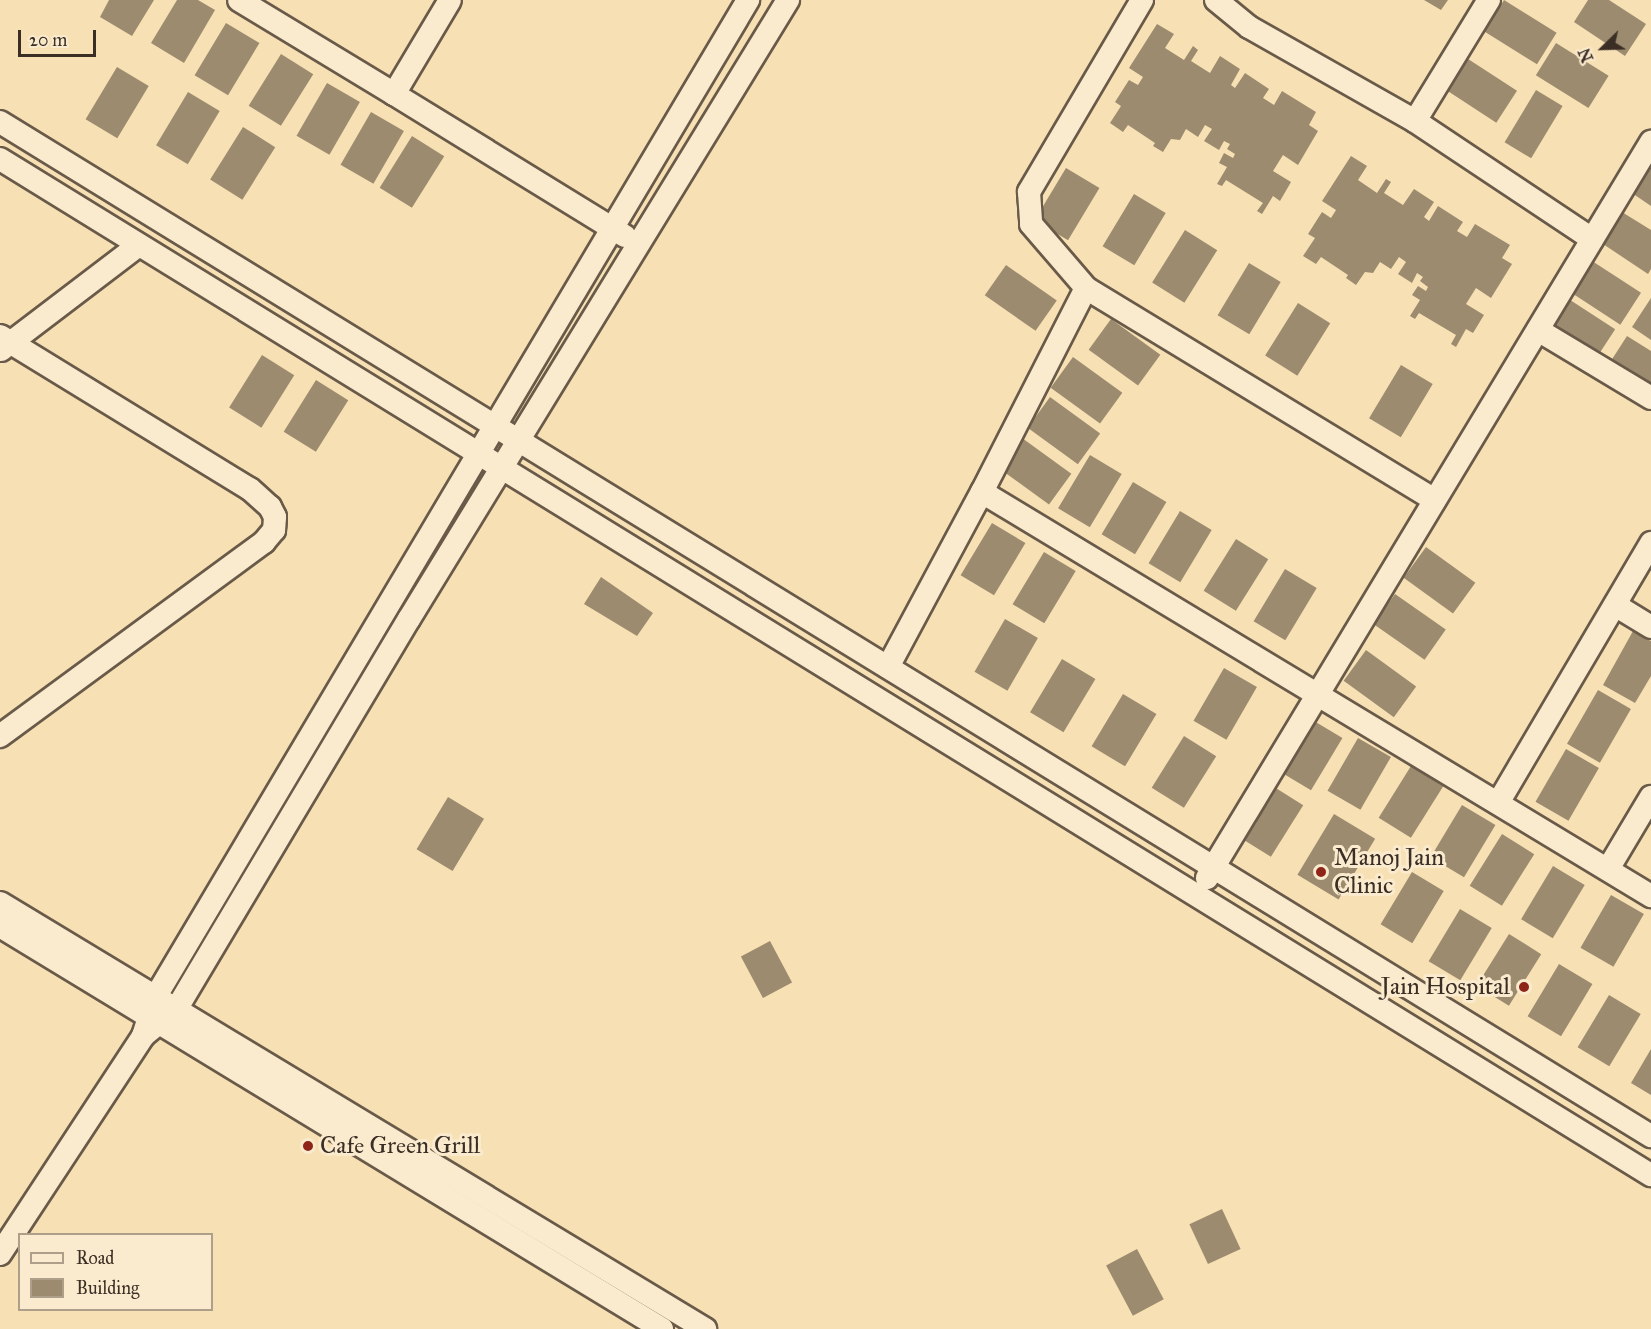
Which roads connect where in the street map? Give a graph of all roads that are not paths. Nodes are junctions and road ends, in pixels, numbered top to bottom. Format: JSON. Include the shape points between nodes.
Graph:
{"nodes":[{"id":1,"x":239,"y":0,"type":"edge"},
{"id":2,"x":450,"y":0,"type":"edge"},
{"id":3,"x":748,"y":0,"type":"edge"},
{"id":4,"x":755,"y":0,"type":"edge"},
{"id":5,"x":1142,"y":0,"type":"edge"},
{"id":6,"x":1216,"y":0,"type":"edge"},
{"id":7,"x":1489,"y":0,"type":"edge"},
{"id":8,"x":784,"y":7,"type":"edge"},
{"id":9,"x":394,"y":94,"type":"junction"},
{"id":10,"x":1415,"y":121,"type":"junction"},
{"id":11,"x":0,"y":122,"type":"edge"},
{"id":12,"x":1651,"y":142,"type":"edge"},
{"id":13,"x":0,"y":159,"type":"edge"},
{"id":14,"x":612,"y":229,"type":"junction"},
{"id":15,"x":1592,"y":239,"type":"junction"},
{"id":16,"x":639,"y":244,"type":"junction"},
{"id":17,"x":139,"y":245,"type":"junction"},
{"id":18,"x":1086,"y":288,"type":"junction"},
{"id":19,"x":1538,"y":330,"type":"junction"},
{"id":20,"x":4,"y":344,"type":"edge"},
{"id":21,"x":1651,"y":398,"type":"edge"},
{"id":22,"x":495,"y":426,"type":"junction"},
{"id":23,"x":518,"y":440,"type":"junction"},
{"id":24,"x":478,"y":454,"type":"junction"},
{"id":25,"x":501,"y":468,"type":"junction"},
{"id":26,"x":982,"y":492,"type":"junction"},
{"id":27,"x":1435,"y":500,"type":"junction"},
{"id":28,"x":1651,"y":543,"type":"edge"},
{"id":29,"x":775,"y":598,"type":"junction"},
{"id":30,"x":1615,"y":605,"type":"junction"},
{"id":31,"x":757,"y":625,"type":"junction"},
{"id":32,"x":1651,"y":627,"type":"edge"},
{"id":33,"x":888,"y":667,"type":"junction"},
{"id":34,"x":1318,"y":693,"type":"junction"},
{"id":35,"x":0,"y":736,"type":"edge"},
{"id":36,"x":1651,"y":797,"type":"edge"},
{"id":37,"x":1498,"y":802,"type":"junction"},
{"id":38,"x":1214,"y":867,"type":"junction"},
{"id":39,"x":1608,"y":869,"type":"junction"},
{"id":40,"x":1196,"y":895,"type":"junction"},
{"id":41,"x":1651,"y":896,"type":"edge"},
{"id":42,"x":0,"y":903,"type":"edge"},
{"id":43,"x":0,"y":926,"type":"edge"},
{"id":44,"x":177,"y":1008,"type":"junction"},
{"id":45,"x":151,"y":1018,"type":"junction"},
{"id":46,"x":1651,"y":1136,"type":"edge"},
{"id":47,"x":1651,"y":1175,"type":"edge"},
{"id":48,"x":0,"y":1254,"type":"edge"},
{"id":49,"x":662,"y":1329,"type":"edge"},
{"id":50,"x":705,"y":1329,"type":"edge"}],
"edges":[{"from":1,"to":9,"type":"street"},
{"from":2,"to":9,"type":"street"},
{"from":3,"to":14,"type":"street"},
{"from":4,"to":8,"type":"street"},
{"from":5,"to":18,"type":"street","via":[[1029,192],[1031,224]]},
{"from":6,"to":10,"type":"street","via":[[1249,27]]},
{"from":7,"to":10,"type":"street"},
{"from":8,"to":16,"type":"street"},
{"from":9,"to":14,"type":"street"},
{"from":10,"to":15,"type":"street"},
{"from":11,"to":22,"type":"street"},
{"from":12,"to":15,"type":"street"},
{"from":13,"to":17,"type":"street"},
{"from":14,"to":16,"type":"street"},
{"from":14,"to":22,"type":"street"},
{"from":15,"to":19,"type":"street"},
{"from":16,"to":23,"type":"street"},
{"from":17,"to":20,"type":"street"},
{"from":17,"to":24,"type":"street"},
{"from":18,"to":26,"type":"street"},
{"from":18,"to":27,"type":"street"},
{"from":19,"to":21,"type":"street"},
{"from":19,"to":27,"type":"street"},
{"from":20,"to":35,"type":"street","via":[[250,489],[275,517],[274,530],[264,542]]},
{"from":22,"to":23,"type":"street"},
{"from":22,"to":24,"type":"street"},
{"from":23,"to":25,"type":"street"},
{"from":23,"to":29,"type":"street"},
{"from":24,"to":25,"type":"street"},
{"from":24,"to":45,"type":"street"},
{"from":25,"to":31,"type":"street"},
{"from":25,"to":44,"type":"street"},
{"from":26,"to":33,"type":"street"},
{"from":26,"to":34,"type":"street"},
{"from":27,"to":34,"type":"street"},
{"from":28,"to":30,"type":"street"},
{"from":29,"to":31,"type":"street"},
{"from":29,"to":33,"type":"street"},
{"from":30,"to":32,"type":"street"},
{"from":30,"to":37,"type":"street"},
{"from":31,"to":40,"type":"street"},
{"from":33,"to":38,"type":"street"},
{"from":34,"to":37,"type":"street"},
{"from":34,"to":38,"type":"street"},
{"from":36,"to":39,"type":"street"},
{"from":37,"to":39,"type":"street"},
{"from":38,"to":40,"type":"street"},
{"from":38,"to":46,"type":"street"},
{"from":39,"to":41,"type":"street"},
{"from":40,"to":47,"type":"street"},
{"from":42,"to":45,"type":"street"},
{"from":43,"to":45,"type":"street"},
{"from":44,"to":45,"type":"street"},
{"from":44,"to":50,"type":"street"},
{"from":45,"to":48,"type":"street"},
{"from":45,"to":49,"type":"street"}]}
